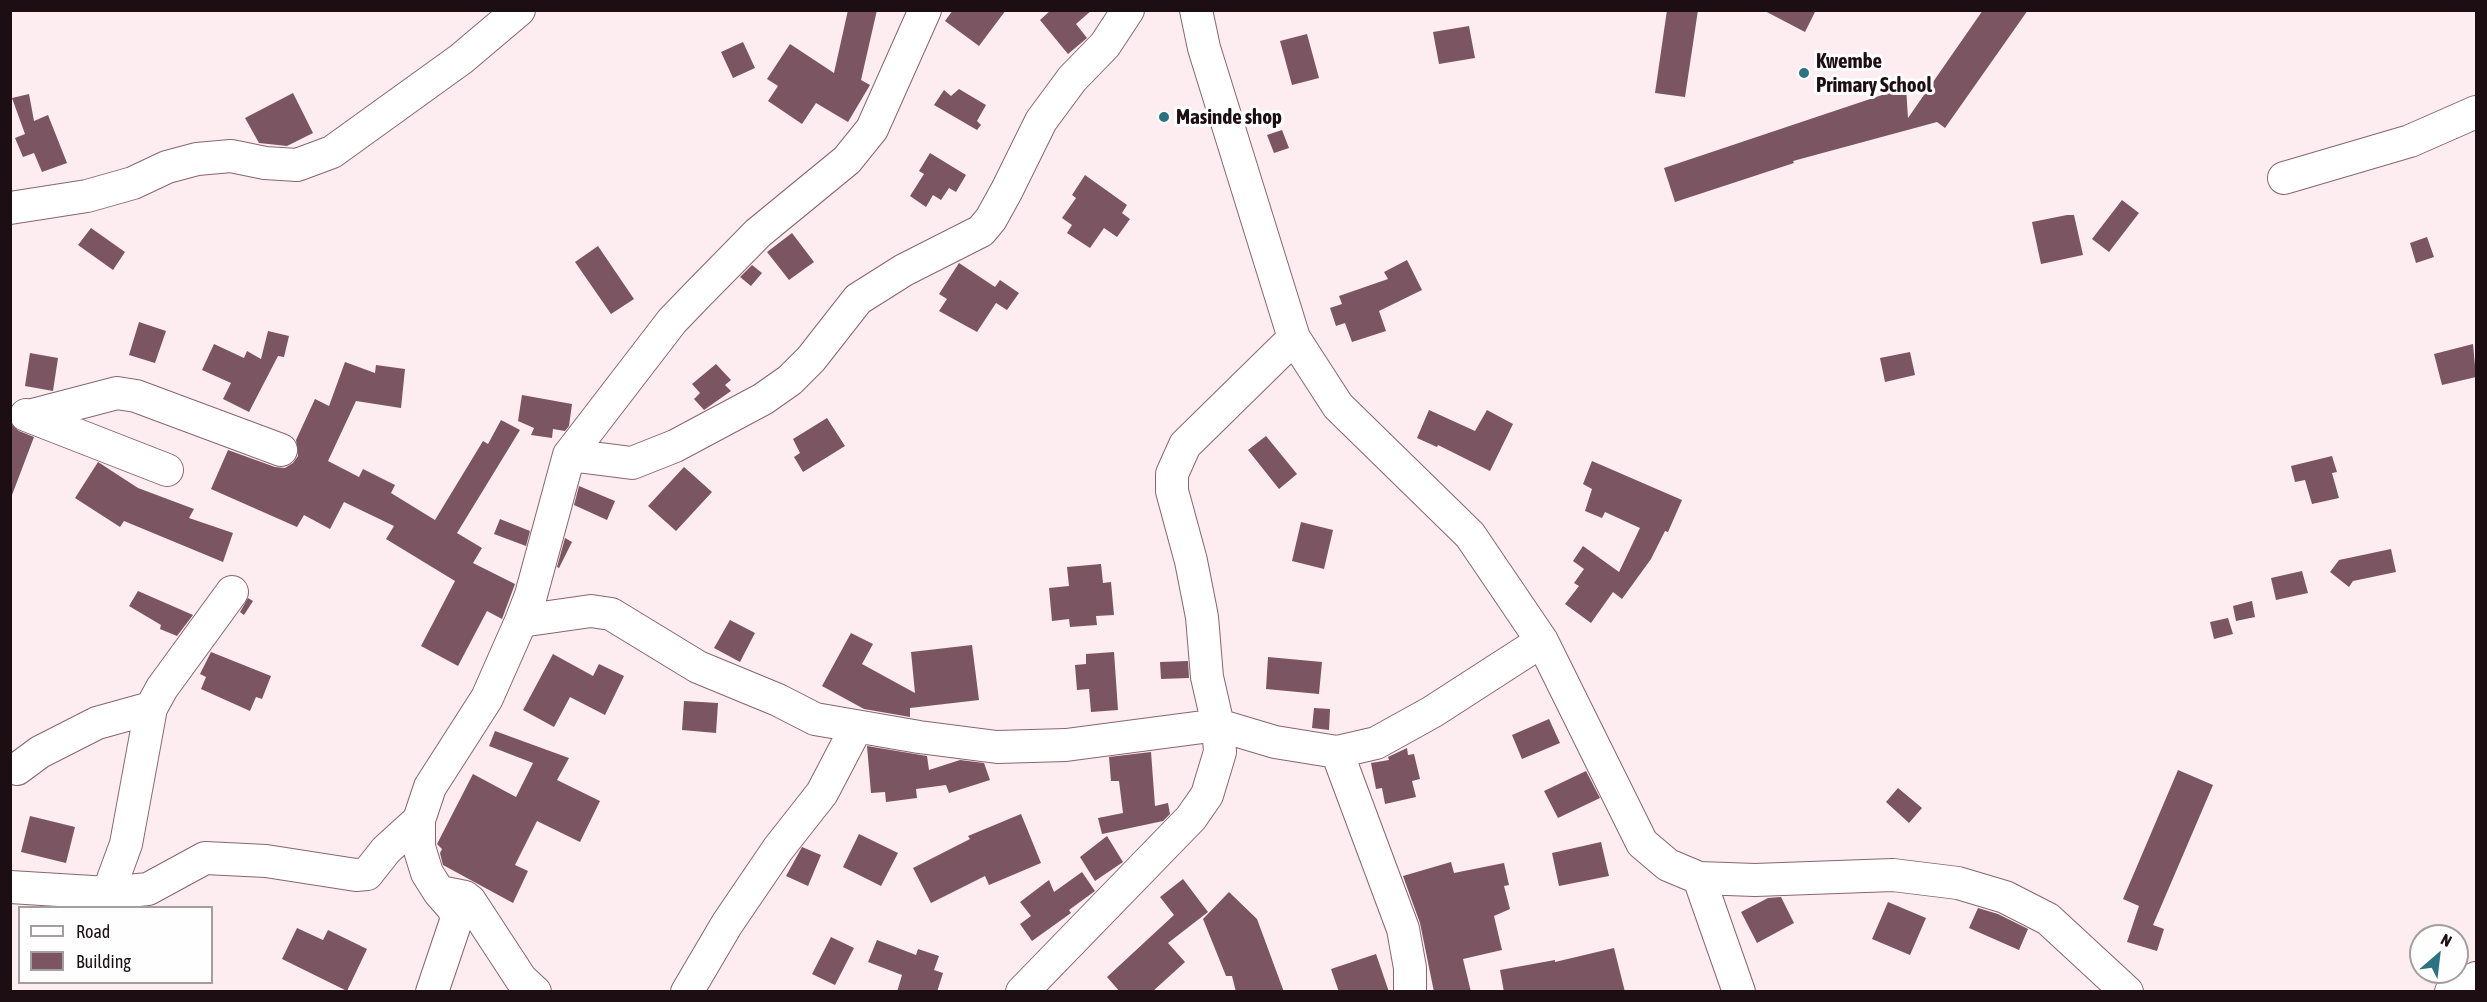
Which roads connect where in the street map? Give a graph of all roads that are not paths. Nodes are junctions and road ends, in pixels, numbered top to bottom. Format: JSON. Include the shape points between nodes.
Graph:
{"nodes":[{"id":1,"x":519,"y":10,"type":"edge"},
{"id":2,"x":925,"y":10,"type":"edge"},
{"id":3,"x":1128,"y":10,"type":"edge"},
{"id":4,"x":1196,"y":10,"type":"edge"},
{"id":5,"x":2476,"y":112,"type":"edge"},
{"id":6,"x":2284,"y":178,"type":"dead end"},
{"id":7,"x":10,"y":208,"type":"edge"},
{"id":8,"x":1294,"y":338,"type":"junction"},
{"id":9,"x":20,"y":413,"type":"edge"},
{"id":10,"x":281,"y":450,"type":"dead end"},
{"id":11,"x":568,"y":455,"type":"junction"},
{"id":12,"x":167,"y":470,"type":"dead end"},
{"id":13,"x":232,"y":592,"type":"dead end"},
{"id":14,"x":521,"y":621,"type":"junction"},
{"id":15,"x":1542,"y":641,"type":"junction"},
{"id":16,"x":152,"y":708,"type":"junction"},
{"id":17,"x":1218,"y":725,"type":"junction"},
{"id":18,"x":856,"y":728,"type":"junction"},
{"id":19,"x":1337,"y":752,"type":"junction"},
{"id":20,"x":17,"y":769,"type":"dead end"},
{"id":21,"x":419,"y":820,"type":"junction"},
{"id":22,"x":1699,"y":878,"type":"junction"},
{"id":23,"x":10,"y":887,"type":"edge"},
{"id":24,"x":439,"y":892,"type":"junction"},
{"id":25,"x":108,"y":893,"type":"junction"},
{"id":26,"x":2476,"y":978,"type":"edge"},
{"id":27,"x":432,"y":992,"type":"edge"},
{"id":28,"x":536,"y":992,"type":"edge"},
{"id":29,"x":687,"y":992,"type":"edge"},
{"id":30,"x":1022,"y":992,"type":"edge"},
{"id":31,"x":1410,"y":992,"type":"edge"},
{"id":32,"x":1739,"y":992,"type":"edge"},
{"id":33,"x":2127,"y":992,"type":"edge"},
{"id":34,"x":2451,"y":992,"type":"edge"}],
"edges":[{"from":1,"to":7,"type":"street","via":[[461,59],[332,152],[297,165],[231,156],[196,159],[87,196]]},
{"from":2,"to":11,"type":"street","via":[[872,129],[847,160],[758,233],[699,292]]},
{"from":3,"to":11,"type":"street","via":[[1105,45],[1072,79],[1041,121],[992,219],[981,231],[904,270],[858,299],[790,380],[675,447],[632,463]]},
{"from":4,"to":8,"type":"street","via":[[1204,48]]},
{"from":5,"to":6,"type":"street","via":[[2410,141]]},
{"from":8,"to":15,"type":"street","via":[[1338,406],[1470,535]]},
{"from":8,"to":17,"type":"street","via":[[1185,445],[1172,474],[1172,491],[1202,617],[1207,676]]},
{"from":9,"to":10,"type":"street","via":[[117,393],[136,396]]},
{"from":9,"to":12,"type":"street"},
{"from":11,"to":14,"type":"street"},
{"from":13,"to":16,"type":"street","via":[[162,688]]},
{"from":14,"to":18,"type":"street","via":[[591,611],[610,614],[698,667],[815,719]]},
{"from":14,"to":21,"type":"street","via":[[487,698],[430,787]]},
{"from":15,"to":19,"type":"street","via":[[1376,743]]},
{"from":15,"to":22,"type":"street","via":[[1642,843],[1668,865]]},
{"from":16,"to":20,"type":"street","via":[[97,723],[40,752]]},
{"from":16,"to":25,"type":"street","via":[[126,843]]},
{"from":17,"to":18,"type":"street","via":[[1066,745],[997,747]]},
{"from":17,"to":19,"type":"street","via":[[1275,742]]},
{"from":17,"to":30,"type":"street","via":[[1220,752],[1215,774],[1207,795],[1191,818]]},
{"from":18,"to":29,"type":"street","via":[[822,793],[734,915]]},
{"from":19,"to":31,"type":"street","via":[[1403,929]]},
{"from":21,"to":24,"type":"street","via":[[419,847],[427,873]]},
{"from":21,"to":25,"type":"street","via":[[367,874],[266,861],[205,858],[148,890]]},
{"from":22,"to":32,"type":"street"},
{"from":22,"to":33,"type":"street","via":[[1893,875],[1958,883],[2005,897],[2049,919]]},
{"from":23,"to":25,"type":"street"},
{"from":24,"to":27,"type":"street","via":[[457,918]]},
{"from":24,"to":28,"type":"street","via":[[465,897],[470,902],[521,979]]},
{"from":26,"to":34,"type":"street"}]}
